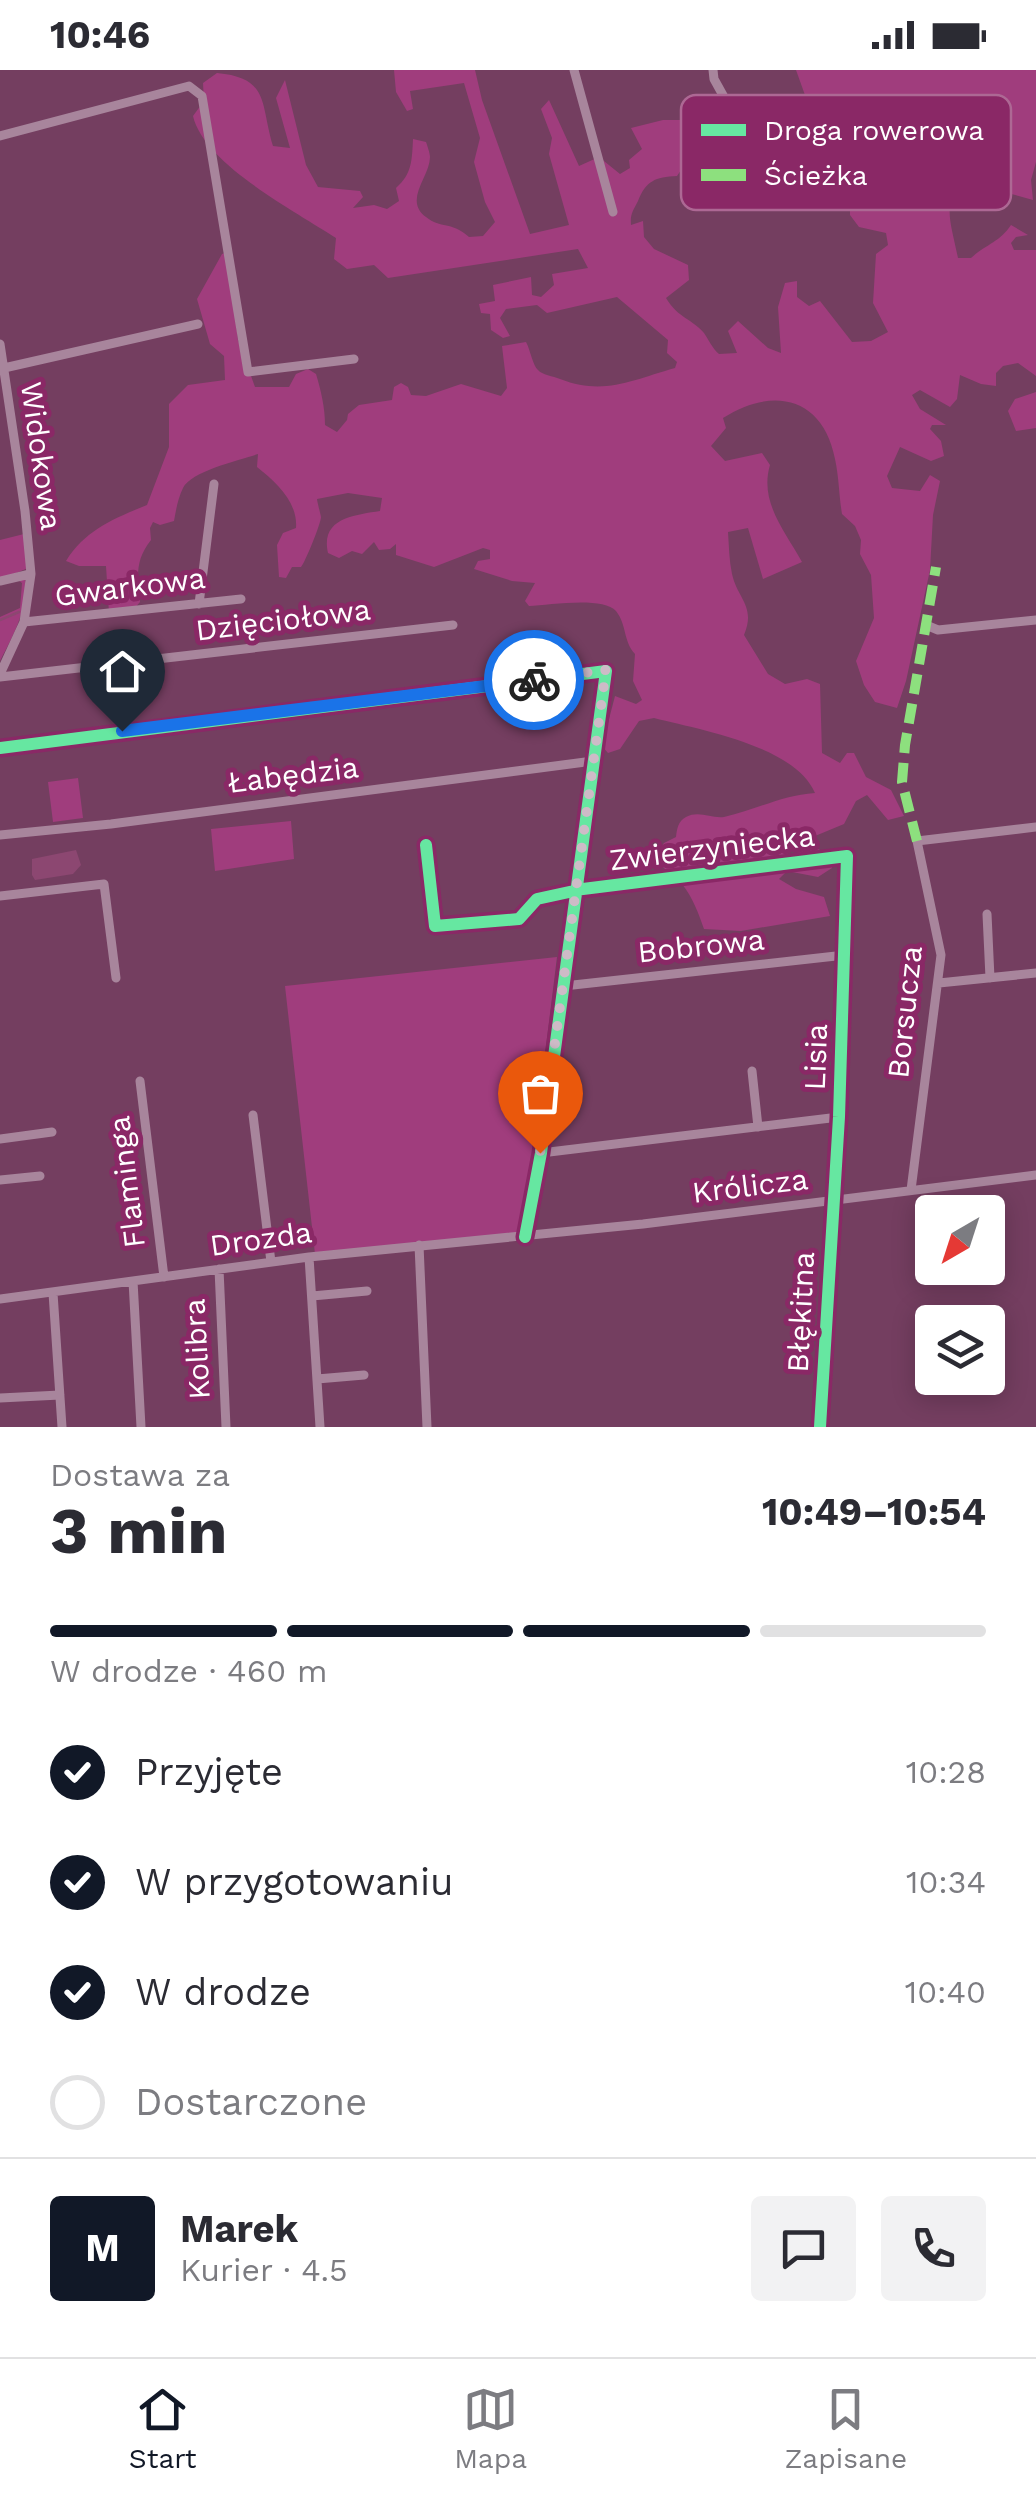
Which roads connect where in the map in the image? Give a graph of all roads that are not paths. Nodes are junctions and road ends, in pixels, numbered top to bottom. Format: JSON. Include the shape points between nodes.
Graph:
{"nodes":[{"id":1,"x":574,"y":70,"type":"edge"},
{"id":2,"x":713,"y":70,"type":"edge"},
{"id":3,"x":722,"y":95,"type":"edge"},
{"id":4,"x":0,"y":136,"type":"edge"},
{"id":5,"x":613,"y":212,"type":"dead end"},
{"id":6,"x":198,"y":324,"type":"dead end"},
{"id":7,"x":0,"y":344,"type":"edge"},
{"id":8,"x":354,"y":359,"type":"dead end"},
{"id":9,"x":4,"y":368,"type":"junction"},
{"id":10,"x":214,"y":484,"type":"dead end"},
{"id":11,"x":30,"y":574,"type":"junction"},
{"id":12,"x":0,"y":581,"type":"edge"},
{"id":13,"x":241,"y":599,"type":"dead end"},
{"id":14,"x":198,"y":604,"type":"junction"},
{"id":15,"x":1036,"y":620,"type":"edge"},
{"id":16,"x":24,"y":622,"type":"junction"},
{"id":17,"x":926,"y":625,"type":"dead end"},
{"id":18,"x":453,"y":626,"type":"dead end"},
{"id":19,"x":0,"y":675,"type":"edge"},
{"id":20,"x":0,"y":748,"type":"edge"},
{"id":21,"x":593,"y":761,"type":"junction"},
{"id":22,"x":1036,"y":826,"type":"edge"},
{"id":23,"x":0,"y":835,"type":"edge"},
{"id":24,"x":426,"y":844,"type":"dead end"},
{"id":25,"x":574,"y":892,"type":"junction"},
{"id":26,"x":0,"y":896,"type":"edge"},
{"id":27,"x":986,"y":914,"type":"dead end"},
{"id":28,"x":846,"y":916,"type":"joint"},
{"id":29,"x":844,"y":955,"type":"junction"},
{"id":30,"x":1036,"y":973,"type":"edge"},
{"id":31,"x":116,"y":978,"type":"dead end"},
{"id":32,"x":990,"y":978,"type":"junction"},
{"id":33,"x":939,"y":983,"type":"junction"},
{"id":34,"x":564,"y":986,"type":"junction"},
{"id":35,"x":752,"y":1070,"type":"dead end"},
{"id":36,"x":140,"y":1081,"type":"dead end"},
{"id":37,"x":252,"y":1115,"type":"dead end"},
{"id":38,"x":839,"y":1117,"type":"junction"},
{"id":39,"x":758,"y":1127,"type":"junction"},
{"id":40,"x":52,"y":1132,"type":"dead end"},
{"id":41,"x":0,"y":1139,"type":"edge"},
{"id":42,"x":540,"y":1153,"type":"junction"},
{"id":43,"x":1036,"y":1175,"type":"edge"},
{"id":44,"x":40,"y":1176,"type":"dead end"},
{"id":45,"x":0,"y":1180,"type":"edge"},
{"id":46,"x":910,"y":1190,"type":"junction"},
{"id":47,"x":833,"y":1200,"type":"junction"},
{"id":48,"x":527,"y":1237,"type":"junction"},
{"id":49,"x":419,"y":1245,"type":"junction"},
{"id":50,"x":310,"y":1257,"type":"junction"},
{"id":51,"x":271,"y":1262,"type":"junction"},
{"id":52,"x":219,"y":1270,"type":"junction"},
{"id":53,"x":164,"y":1277,"type":"junction"},
{"id":54,"x":133,"y":1282,"type":"junction"},
{"id":55,"x":52,"y":1292,"type":"junction"},
{"id":56,"x":367,"y":1292,"type":"dead end"},
{"id":57,"x":312,"y":1296,"type":"junction"},
{"id":58,"x":0,"y":1299,"type":"edge"},
{"id":59,"x":364,"y":1375,"type":"dead end"},
{"id":60,"x":317,"y":1379,"type":"junction"},
{"id":61,"x":60,"y":1395,"type":"junction"},
{"id":62,"x":0,"y":1398,"type":"edge"},
{"id":63,"x":62,"y":1427,"type":"edge"},
{"id":64,"x":141,"y":1427,"type":"edge"},
{"id":65,"x":226,"y":1427,"type":"edge"},
{"id":66,"x":320,"y":1427,"type":"edge"},
{"id":67,"x":427,"y":1427,"type":"edge"},
{"id":68,"x":820,"y":1427,"type":"edge"}],
"edges":[{"from":1,"to":5,"type":"street"},
{"from":2,"to":3,"type":"street"},
{"from":4,"to":8,"type":"street","via":[[189,86],[202,96],[248,372]]},
{"from":6,"to":9,"type":"street"},
{"from":7,"to":9,"type":"street","name":"Widokowa"},
{"from":9,"to":11,"type":"street","name":"Widokowa"},
{"from":10,"to":14,"type":"street"},
{"from":11,"to":12,"type":"street"},
{"from":11,"to":16,"type":"street","name":"Widokowa"},
{"from":13,"to":14,"type":"street","name":"Gwarkowa"},
{"from":14,"to":16,"type":"street","name":"Gwarkowa"},
{"from":15,"to":17,"type":"street","via":[[938,630]]},
{"from":16,"to":19,"type":"street","name":"Widokowa"},
{"from":18,"to":19,"type":"street","name":"Dzięciołowa"},
{"from":20,"to":21,"type":"street","via":[[606,670]]},
{"from":21,"to":23,"type":"street","name":"Łabędzia"},
{"from":21,"to":25,"type":"street"},
{"from":22,"to":33,"type":"street","name":"Borsucza","via":[[916,841],[941,945]]},
{"from":24,"to":25,"type":"street","name":"Zwierzyniecka","via":[[435,926],[519,918],[537,899]]},
{"from":25,"to":28,"type":"street","name":"Zwierzyniecka","via":[[846,856]]},
{"from":25,"to":34,"type":"street"},
{"from":26,"to":31,"type":"street","via":[[104,884]]},
{"from":27,"to":32,"type":"street"},
{"from":28,"to":29,"type":"street","name":"Lisia"},
{"from":29,"to":34,"type":"street","name":"Bobrowa"},
{"from":29,"to":38,"type":"street","name":"Lisia"},
{"from":30,"to":32,"type":"street"},
{"from":32,"to":33,"type":"street"},
{"from":33,"to":46,"type":"street","name":"Borsucza"},
{"from":34,"to":42,"type":"street"},
{"from":35,"to":39,"type":"street"},
{"from":36,"to":53,"type":"street","name":"Flaminga"},
{"from":37,"to":51,"type":"street"},
{"from":38,"to":39,"type":"street"},
{"from":38,"to":47,"type":"street","name":"Lisia"},
{"from":39,"to":42,"type":"street"},
{"from":40,"to":41,"type":"street"},
{"from":42,"to":48,"type":"street"},
{"from":43,"to":46,"type":"street","name":"Królicza"},
{"from":44,"to":45,"type":"street"},
{"from":46,"to":47,"type":"street","name":"Królicza"},
{"from":47,"to":48,"type":"street","name":"Królicza"},
{"from":47,"to":68,"type":"street","name":"Błękitna"},
{"from":48,"to":49,"type":"street","name":"Drozda"},
{"from":49,"to":50,"type":"street","name":"Drozda"},
{"from":49,"to":67,"type":"street"},
{"from":50,"to":51,"type":"street","name":"Drozda"},
{"from":50,"to":57,"type":"street"},
{"from":51,"to":52,"type":"street","name":"Drozda"},
{"from":52,"to":53,"type":"street","name":"Drozda"},
{"from":52,"to":65,"type":"street","name":"Kolibra"},
{"from":53,"to":54,"type":"street","name":"Drozda"},
{"from":54,"to":55,"type":"street","name":"Drozda"},
{"from":54,"to":64,"type":"street","name":"Kolibra"},
{"from":55,"to":58,"type":"street","name":"Drozda"},
{"from":55,"to":61,"type":"street"},
{"from":56,"to":57,"type":"street"},
{"from":57,"to":60,"type":"street"},
{"from":59,"to":60,"type":"street"},
{"from":60,"to":66,"type":"street"},
{"from":61,"to":62,"type":"street"},
{"from":61,"to":63,"type":"street"}]}
